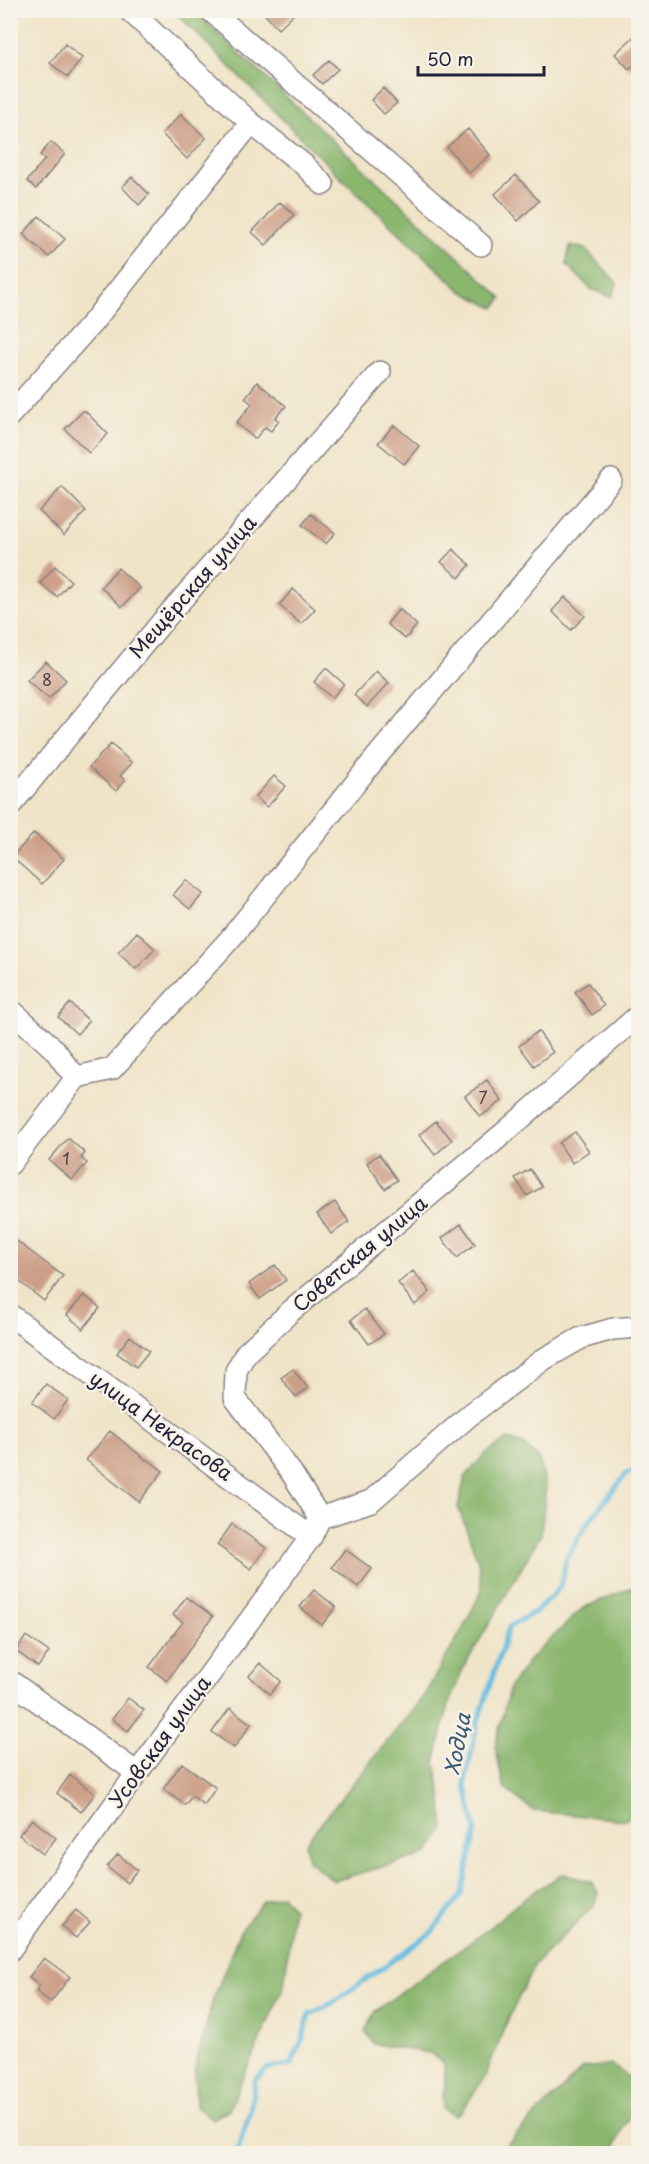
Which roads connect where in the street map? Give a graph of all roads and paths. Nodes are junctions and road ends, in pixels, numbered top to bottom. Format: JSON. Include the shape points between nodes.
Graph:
{"nodes":[{"id":1,"x":129,"y":10,"type":"edge"},
{"id":2,"x":210,"y":10,"type":"edge"},
{"id":3,"x":251,"y":123,"type":"junction"},
{"id":4,"x":323,"y":184,"type":"dead end"},
{"id":5,"x":481,"y":245,"type":"dead end"},
{"id":6,"x":380,"y":372,"type":"dead end"},
{"id":7,"x":10,"y":416,"type":"edge"},
{"id":8,"x":611,"y":480,"type":"dead end"},
{"id":9,"x":10,"y":806,"type":"edge"},
{"id":10,"x":10,"y":1009,"type":"edge"},
{"id":11,"x":639,"y":1016,"type":"edge"},
{"id":12,"x":77,"y":1077,"type":"junction"},
{"id":13,"x":10,"y":1164,"type":"edge"},
{"id":14,"x":10,"y":1315,"type":"edge"},
{"id":15,"x":639,"y":1328,"type":"edge"},
{"id":16,"x":316,"y":1528,"type":"junction"},
{"id":17,"x":10,"y":1682,"type":"edge"},
{"id":18,"x":136,"y":1773,"type":"junction"},
{"id":19,"x":10,"y":1950,"type":"edge"}],
"edges":[{"from":1,"to":3,"type":"street"},
{"from":2,"to":5,"type":"street"},
{"from":3,"to":4,"type":"street"},
{"from":3,"to":7,"type":"street","via":[[93,322]]},
{"from":6,"to":9,"type":"street","name":"Мещёрская улица","via":[[162,622]]},
{"from":8,"to":12,"type":"street","via":[[379,754],[230,939],[112,1069]]},
{"from":10,"to":12,"type":"street","via":[[55,1050]]},
{"from":11,"to":16,"type":"street","name":"Советская улица","via":[[246,1353],[236,1371],[235,1398],[291,1472]]},
{"from":12,"to":13,"type":"street"},
{"from":14,"to":16,"type":"street","name":"улица Некрасова"},
{"from":15,"to":16,"type":"street","via":[[613,1329],[581,1338],[544,1359],[471,1414],[371,1501]]},
{"from":16,"to":18,"type":"street","name":"Усовская улица"},
{"from":17,"to":18,"type":"street"},
{"from":18,"to":19,"type":"street","name":"Усовская улица"}]}
